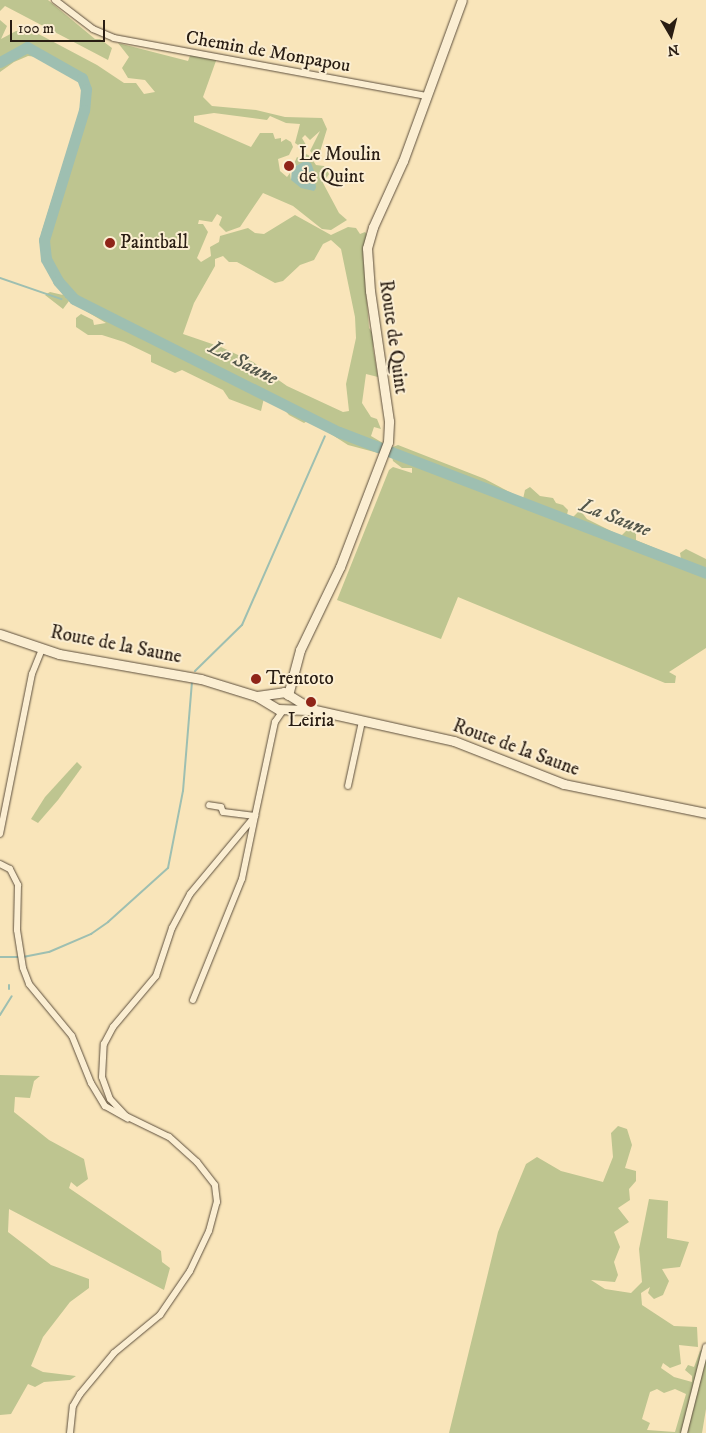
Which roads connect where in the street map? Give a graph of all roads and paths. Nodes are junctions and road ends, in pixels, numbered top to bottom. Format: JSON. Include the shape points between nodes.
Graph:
{"nodes":[{"id":1,"x":55,"y":0,"type":"edge"},
{"id":2,"x":462,"y":0,"type":"edge"},
{"id":3,"x":428,"y":96,"type":"junction"},
{"id":4,"x":0,"y":634,"type":"edge"},
{"id":5,"x":42,"y":648,"type":"junction"},
{"id":6,"x":291,"y":676,"type":"junction"},
{"id":7,"x":277,"y":693,"type":"junction"},
{"id":8,"x":256,"y":696,"type":"junction"},
{"id":9,"x":289,"y":696,"type":"junction"},
{"id":10,"x":274,"y":706,"type":"junction"},
{"id":11,"x":285,"y":709,"type":"junction"},
{"id":12,"x":315,"y":710,"type":"junction"},
{"id":13,"x":362,"y":721,"type":"junction"},
{"id":14,"x":275,"y":722,"type":"junction"},
{"id":15,"x":348,"y":786,"type":"dead end"},
{"id":16,"x":209,"y":805,"type":"dead end"},
{"id":17,"x":706,"y":813,"type":"edge"},
{"id":18,"x":254,"y":816,"type":"junction"},
{"id":19,"x":0,"y":834,"type":"edge"},
{"id":20,"x":0,"y":864,"type":"edge"},
{"id":21,"x":193,"y":1000,"type":"dead end"},
{"id":22,"x":134,"y":1121,"type":"junction"},
{"id":23,"x":706,"y":1347,"type":"edge"},
{"id":24,"x":70,"y":1433,"type":"edge"},
{"id":25,"x":684,"y":1433,"type":"edge"}],
"edges":[{"from":1,"to":3,"type":"street","name":"Chemin de Monpapou","via":[[93,29],[114,38]]},
{"from":2,"to":3,"type":"street","name":"Route de Quint"},
{"from":3,"to":6,"type":"street","name":"Route de Quint","via":[[368,248],[370,292],[389,421],[388,442],[342,562]]},
{"from":4,"to":5,"type":"street","name":"Route de la Saune"},
{"from":5,"to":8,"type":"street","name":"Route de la Saune","via":[[87,660],[183,674]]},
{"from":5,"to":19,"type":"street","via":[[32,674]]},
{"from":6,"to":7,"type":"street","name":"Route de Quint"},
{"from":6,"to":9,"type":"street","name":"Route de Quint"},
{"from":7,"to":8,"type":"street","name":"Route de la Saune"},
{"from":7,"to":9,"type":"street","name":"Route de la Saune"},
{"from":7,"to":10,"type":"street"},
{"from":8,"to":10,"type":"street","name":"Route de la Saune"},
{"from":9,"to":11,"type":"street","name":"Route de Quint"},
{"from":9,"to":12,"type":"street","name":"Route de la Saune"},
{"from":10,"to":11,"type":"street","name":"Route de la Saune"},
{"from":10,"to":14,"type":"street"},
{"from":11,"to":12,"type":"street","name":"Route de la Saune"},
{"from":11,"to":14,"type":"street"},
{"from":12,"to":13,"type":"street","name":"Route de la Saune"},
{"from":13,"to":15,"type":"street"},
{"from":13,"to":17,"type":"street","name":"Route de la Saune","via":[[460,742],[564,784]]},
{"from":14,"to":18,"type":"street"},
{"from":16,"to":18,"type":"street","via":[[221,807],[223,812]]},
{"from":18,"to":21,"type":"street","via":[[242,879]]},
{"from":18,"to":22,"type":"street","via":[[190,894],[172,928],[156,976],[113,1027],[104,1044],[101,1071],[106,1091],[115,1105]]},
{"from":20,"to":22,"type":"street","via":[[10,869],[18,885],[18,937],[29,984],[72,1036],[91,1083],[105,1106],[118,1116]]},
{"from":22,"to":24,"type":"street","via":[[169,1137],[197,1162],[214,1185],[215,1210],[198,1256],[166,1307],[114,1353],[80,1394],[73,1406]]},
{"from":23,"to":25,"type":"street"}]}
